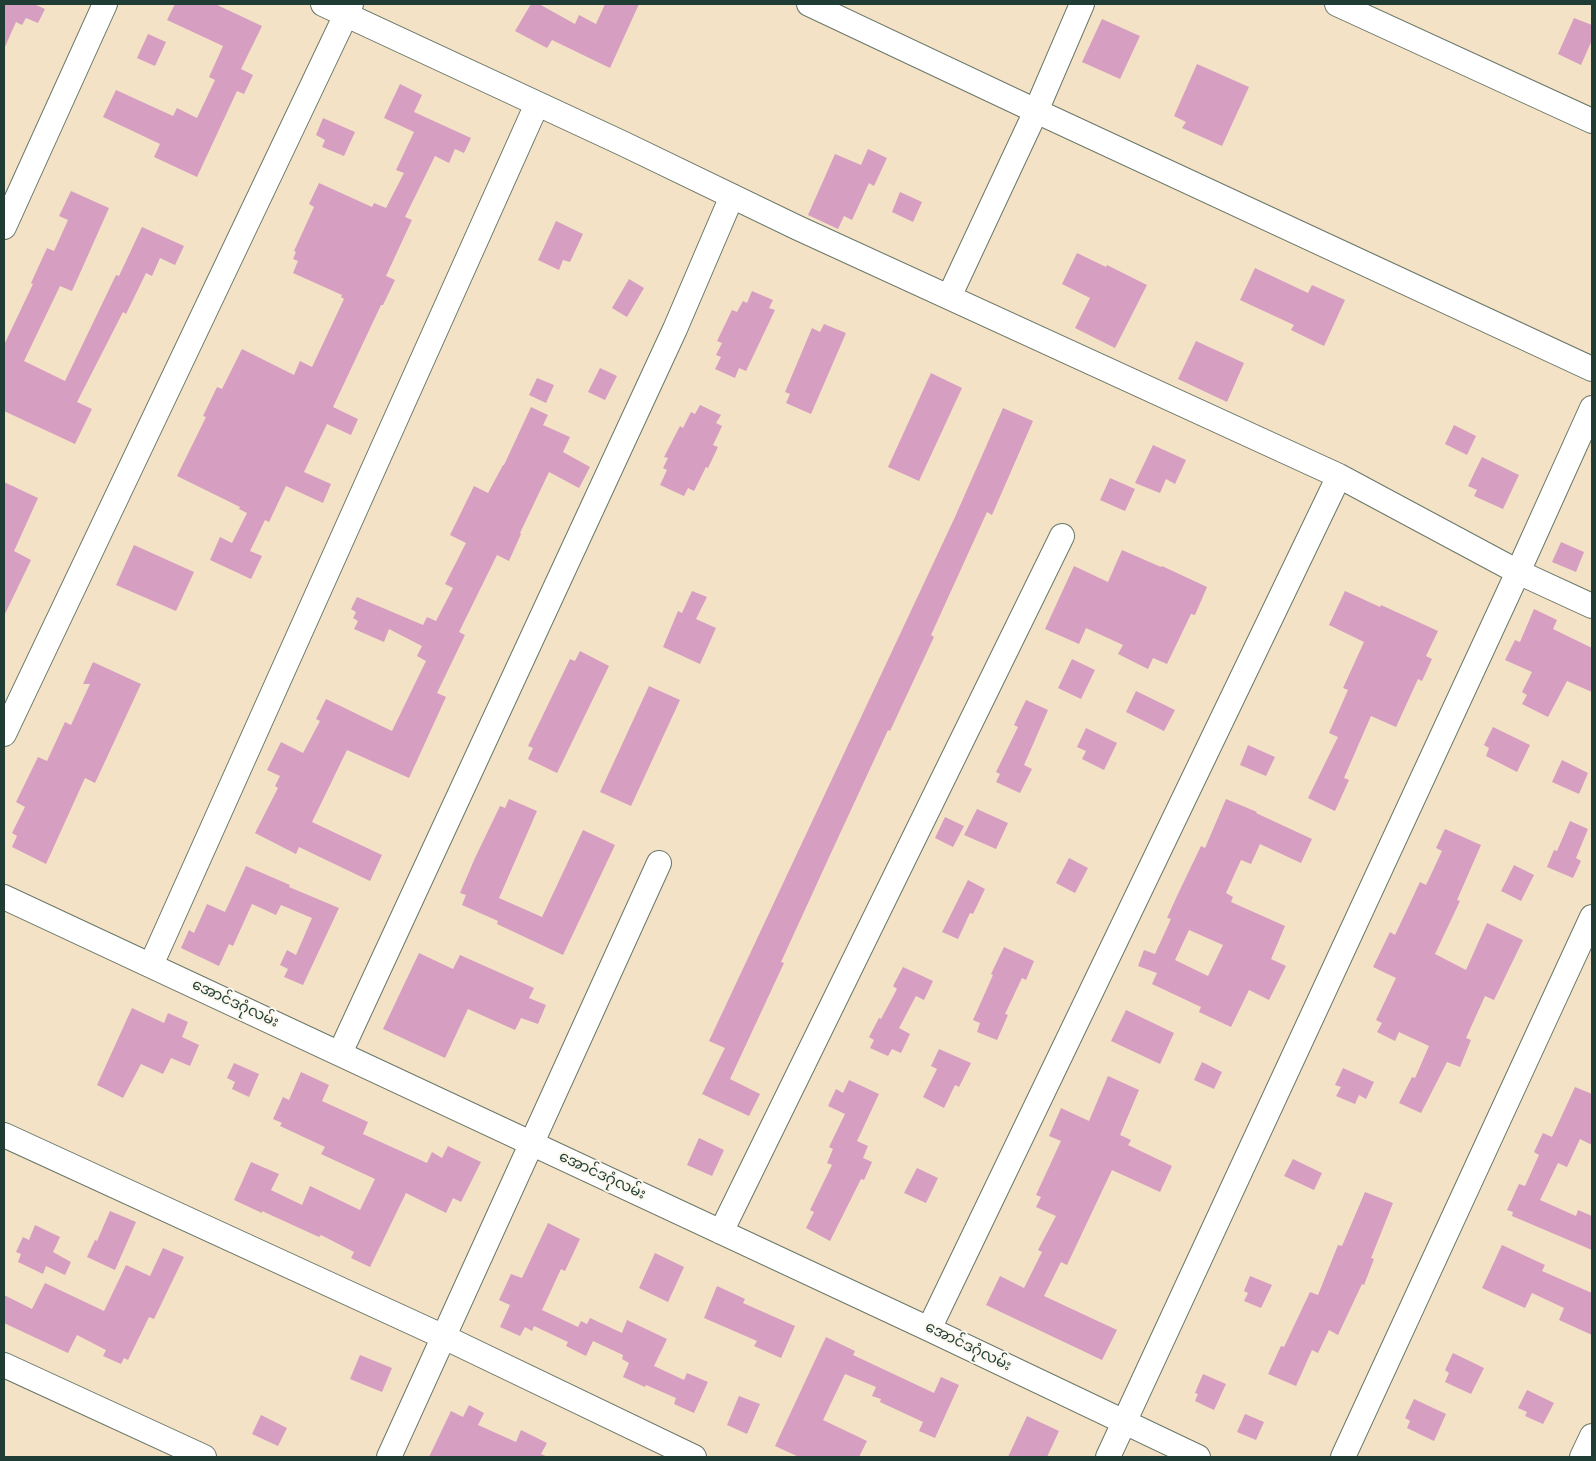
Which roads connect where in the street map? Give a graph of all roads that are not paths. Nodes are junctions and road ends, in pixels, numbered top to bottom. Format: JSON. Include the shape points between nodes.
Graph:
{"nodes":[{"id":1,"x":105,"y":4,"type":"edge"},
{"id":2,"x":323,"y":4,"type":"edge"},
{"id":3,"x":809,"y":4,"type":"edge"},
{"id":4,"x":1082,"y":4,"type":"edge"},
{"id":5,"x":1337,"y":4,"type":"edge"},
{"id":6,"x":348,"y":9,"type":"edge"},
{"id":7,"x":537,"y":104,"type":"junction"},
{"id":8,"x":1036,"y":111,"type":"junction"},
{"id":9,"x":1592,"y":122,"type":"edge"},
{"id":10,"x":732,"y":196,"type":"junction"},
{"id":11,"x":4,"y":227,"type":"edge"},
{"id":12,"x":949,"y":297,"type":"junction"},
{"id":13,"x":1592,"y":369,"type":"edge"},
{"id":14,"x":1592,"y":408,"type":"edge"},
{"id":15,"x":1339,"y":476,"type":"junction"},
{"id":16,"x":1062,"y":536,"type":"dead end"},
{"id":17,"x":1518,"y":572,"type":"junction"},
{"id":18,"x":1592,"y":606,"type":"edge"},
{"id":19,"x":4,"y":734,"type":"edge"},
{"id":20,"x":659,"y":862,"type":"dead end"},
{"id":21,"x":4,"y":897,"type":"edge"},
{"id":22,"x":1592,"y":917,"type":"edge"},
{"id":23,"x":151,"y":966,"type":"junction"},
{"id":24,"x":340,"y":1053,"type":"junction"},
{"id":25,"x":4,"y":1134,"type":"edge"},
{"id":26,"x":533,"y":1144,"type":"junction"},
{"id":27,"x":721,"y":1232,"type":"junction"},
{"id":28,"x":929,"y":1328,"type":"junction"},
{"id":29,"x":444,"y":1337,"type":"junction"},
{"id":30,"x":4,"y":1365,"type":"edge"},
{"id":31,"x":1124,"y":1422,"type":"junction"},
{"id":32,"x":1592,"y":1436,"type":"edge"},
{"id":33,"x":204,"y":1457,"type":"edge"},
{"id":34,"x":389,"y":1457,"type":"edge"},
{"id":35,"x":694,"y":1457,"type":"edge"},
{"id":36,"x":1108,"y":1457,"type":"edge"},
{"id":37,"x":1198,"y":1457,"type":"edge"},
{"id":38,"x":1343,"y":1457,"type":"edge"},
{"id":39,"x":1582,"y":1457,"type":"edge"}],
"edges":[{"from":1,"to":11,"type":"street"},
{"from":2,"to":6,"type":"street"},
{"from":3,"to":8,"type":"street"},
{"from":4,"to":8,"type":"street"},
{"from":5,"to":9,"type":"street"},
{"from":6,"to":7,"type":"street"},
{"from":6,"to":19,"type":"street"},
{"from":7,"to":10,"type":"street"},
{"from":7,"to":23,"type":"street"},
{"from":8,"to":12,"type":"street"},
{"from":8,"to":13,"type":"street"},
{"from":10,"to":12,"type":"street"},
{"from":10,"to":24,"type":"street","via":[[675,329]]},
{"from":12,"to":15,"type":"street"},
{"from":14,"to":17,"type":"street"},
{"from":15,"to":17,"type":"street"},
{"from":15,"to":28,"type":"street"},
{"from":16,"to":27,"type":"street"},
{"from":17,"to":18,"type":"street"},
{"from":17,"to":31,"type":"street"},
{"from":20,"to":26,"type":"street"},
{"from":21,"to":23,"type":"street","name":"အောင်ဒဂုံလမ်း"},
{"from":22,"to":38,"type":"street"},
{"from":23,"to":24,"type":"street","name":"အောင်ဒဂုံလမ်း"},
{"from":24,"to":26,"type":"street","name":"အောင်ဒဂုံလမ်း"},
{"from":25,"to":29,"type":"street"},
{"from":26,"to":27,"type":"street","name":"အောင်ဒဂုံလမ်း"},
{"from":26,"to":29,"type":"street"},
{"from":27,"to":28,"type":"street","name":"အောင်ဒဂုံလမ်း"},
{"from":28,"to":31,"type":"street","name":"အောင်ဒဂုံလမ်း"},
{"from":29,"to":34,"type":"street"},
{"from":29,"to":35,"type":"street"},
{"from":30,"to":33,"type":"street"},
{"from":31,"to":36,"type":"street"},
{"from":31,"to":37,"type":"street","name":"အောင်ဒဂုံလမ်း"},
{"from":32,"to":39,"type":"street"}]}
